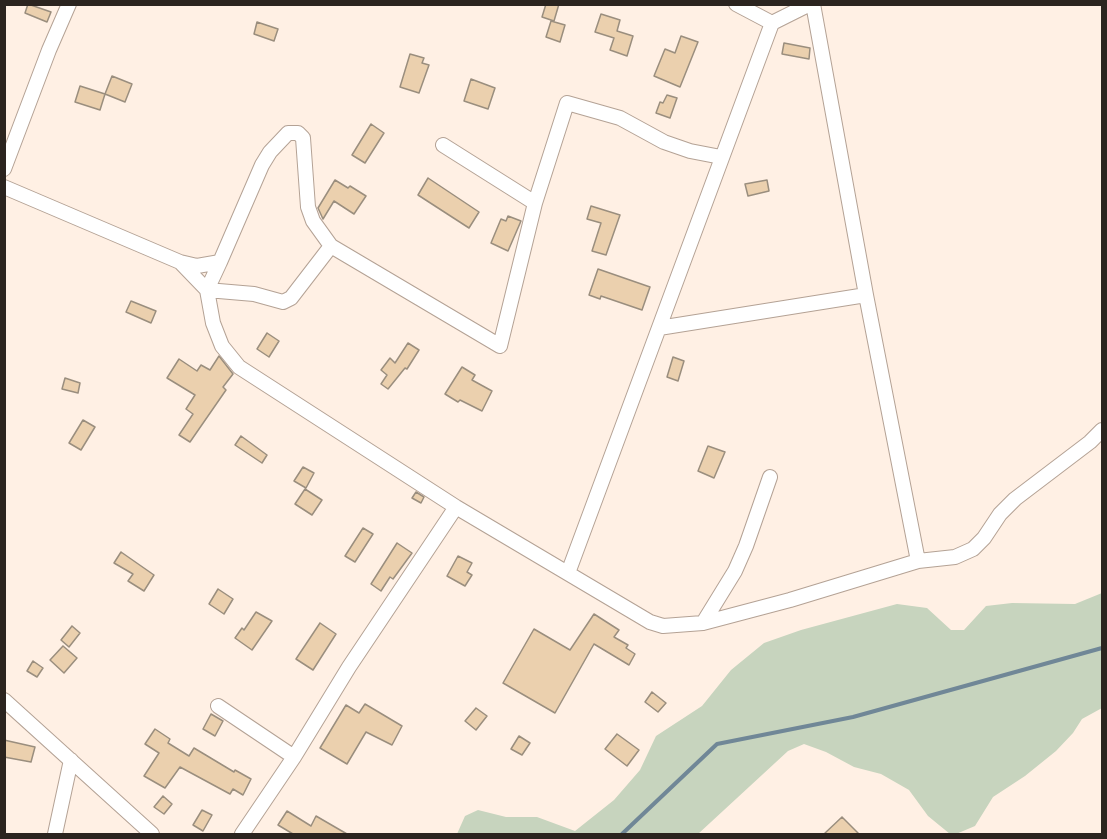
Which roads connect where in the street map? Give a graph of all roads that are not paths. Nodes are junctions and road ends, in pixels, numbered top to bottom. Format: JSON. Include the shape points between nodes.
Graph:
{"nodes":[{"id":1,"x":69,"y":4,"type":"edge"},
{"id":2,"x":736,"y":4,"type":"edge"},
{"id":3,"x":811,"y":4,"type":"edge"},
{"id":4,"x":772,"y":23,"type":"junction"},
{"id":5,"x":443,"y":145,"type":"dead end"},
{"id":6,"x":721,"y":158,"type":"junction"},
{"id":7,"x":4,"y":169,"type":"edge"},
{"id":8,"x":4,"y":187,"type":"edge"},
{"id":9,"x":535,"y":203,"type":"junction"},
{"id":10,"x":331,"y":246,"type":"junction"},
{"id":11,"x":180,"y":262,"type":"junction"},
{"id":12,"x":220,"y":262,"type":"junction"},
{"id":13,"x":207,"y":290,"type":"junction"},
{"id":14,"x":866,"y":295,"type":"junction"},
{"id":15,"x":659,"y":327,"type":"junction"},
{"id":16,"x":1102,"y":430,"type":"edge"},
{"id":17,"x":770,"y":477,"type":"dead end"},
{"id":18,"x":456,"y":507,"type":"junction"},
{"id":19,"x":918,"y":561,"type":"junction"},
{"id":20,"x":568,"y":573,"type":"junction"},
{"id":21,"x":703,"y":623,"type":"junction"},
{"id":22,"x":4,"y":700,"type":"edge"},
{"id":23,"x":218,"y":706,"type":"dead end"},
{"id":24,"x":294,"y":757,"type":"junction"},
{"id":25,"x":71,"y":760,"type":"junction"},
{"id":26,"x":55,"y":834,"type":"edge"},
{"id":27,"x":152,"y":834,"type":"edge"},
{"id":28,"x":242,"y":834,"type":"edge"}],
"edges":[{"from":1,"to":7,"type":"street"},
{"from":2,"to":4,"type":"street"},
{"from":3,"to":4,"type":"street"},
{"from":3,"to":14,"type":"street"},
{"from":4,"to":6,"type":"street"},
{"from":5,"to":9,"type":"street"},
{"from":6,"to":9,"type":"street","via":[[664,142],[620,118],[567,104]]},
{"from":6,"to":15,"type":"street"},
{"from":8,"to":11,"type":"street"},
{"from":9,"to":10,"type":"street","via":[[500,346]]},
{"from":10,"to":12,"type":"street","via":[[308,207],[303,138],[298,133],[288,133],[262,165]]},
{"from":10,"to":13,"type":"street","via":[[291,298],[283,302],[254,294]]},
{"from":11,"to":12,"type":"street","via":[[197,266]]},
{"from":11,"to":13,"type":"street"},
{"from":12,"to":13,"type":"street"},
{"from":13,"to":18,"type":"street","via":[[222,346],[240,367]]},
{"from":14,"to":15,"type":"street"},
{"from":14,"to":19,"type":"street"},
{"from":15,"to":20,"type":"street"},
{"from":16,"to":19,"type":"street","via":[[1015,499],[973,549],[955,557]]},
{"from":17,"to":21,"type":"street","via":[[735,570]]},
{"from":18,"to":20,"type":"street"},
{"from":18,"to":24,"type":"street"},
{"from":19,"to":21,"type":"street"},
{"from":20,"to":21,"type":"street","via":[[650,622],[663,626]]},
{"from":22,"to":25,"type":"street"},
{"from":23,"to":24,"type":"street"},
{"from":24,"to":28,"type":"street"},
{"from":25,"to":26,"type":"street"},
{"from":25,"to":27,"type":"street"}]}
